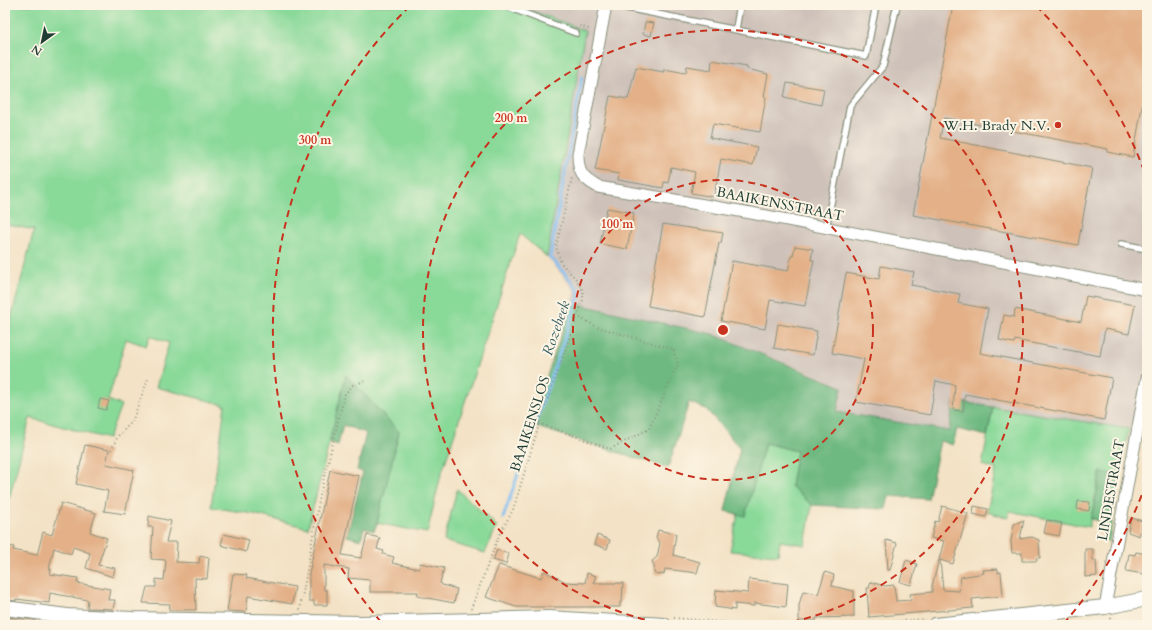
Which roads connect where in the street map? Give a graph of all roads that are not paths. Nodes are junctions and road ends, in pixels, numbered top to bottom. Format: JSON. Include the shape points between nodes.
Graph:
{"nodes":[{"id":1,"x":503,"y":5,"type":"edge"},
{"id":2,"x":606,"y":5,"type":"edge"},
{"id":3,"x":612,"y":5,"type":"edge"},
{"id":4,"x":740,"y":5,"type":"edge"},
{"id":5,"x":876,"y":5,"type":"edge"},
{"id":6,"x":897,"y":5,"type":"edge"},
{"id":7,"x":736,"y":29,"type":"junction"},
{"id":8,"x":576,"y":33,"type":"dead end"},
{"id":9,"x":826,"y":228,"type":"junction"},
{"id":10,"x":1121,"y":244,"type":"dead end"},
{"id":11,"x":1147,"y":249,"type":"edge"},
{"id":12,"x":1147,"y":290,"type":"edge"},
{"id":13,"x":1147,"y":378,"type":"edge"},
{"id":14,"x":1147,"y":599,"type":"edge"},
{"id":15,"x":1105,"y":607,"type":"junction"},
{"id":16,"x":5,"y":608,"type":"edge"},
{"id":17,"x":116,"y":621,"type":"edge"},
{"id":18,"x":664,"y":625,"type":"edge"},
{"id":19,"x":935,"y":625,"type":"edge"}],
"edges":[{"from":1,"to":8,"type":"lane"},
{"from":2,"to":9,"type":"street","name":"BAAIKENSSTRAAT","via":[[578,154],[578,169],[586,180],[598,187]]},
{"from":3,"to":7,"type":"lane"},
{"from":4,"to":7,"type":"lane"},
{"from":5,"to":7,"type":"lane","via":[[866,56]]},
{"from":6,"to":9,"type":"lane","via":[[883,66],[850,106]]},
{"from":9,"to":12,"type":"street","name":"BAAIKENSSTRAAT"},
{"from":10,"to":11,"type":"lane"},
{"from":13,"to":15,"type":"street","name":"LINDESTRAAT"},
{"from":14,"to":15,"type":"street"},
{"from":15,"to":19,"type":"street"},
{"from":16,"to":17,"type":"street"},
{"from":17,"to":18,"type":"street","via":[[362,623],[549,618]]}]}
